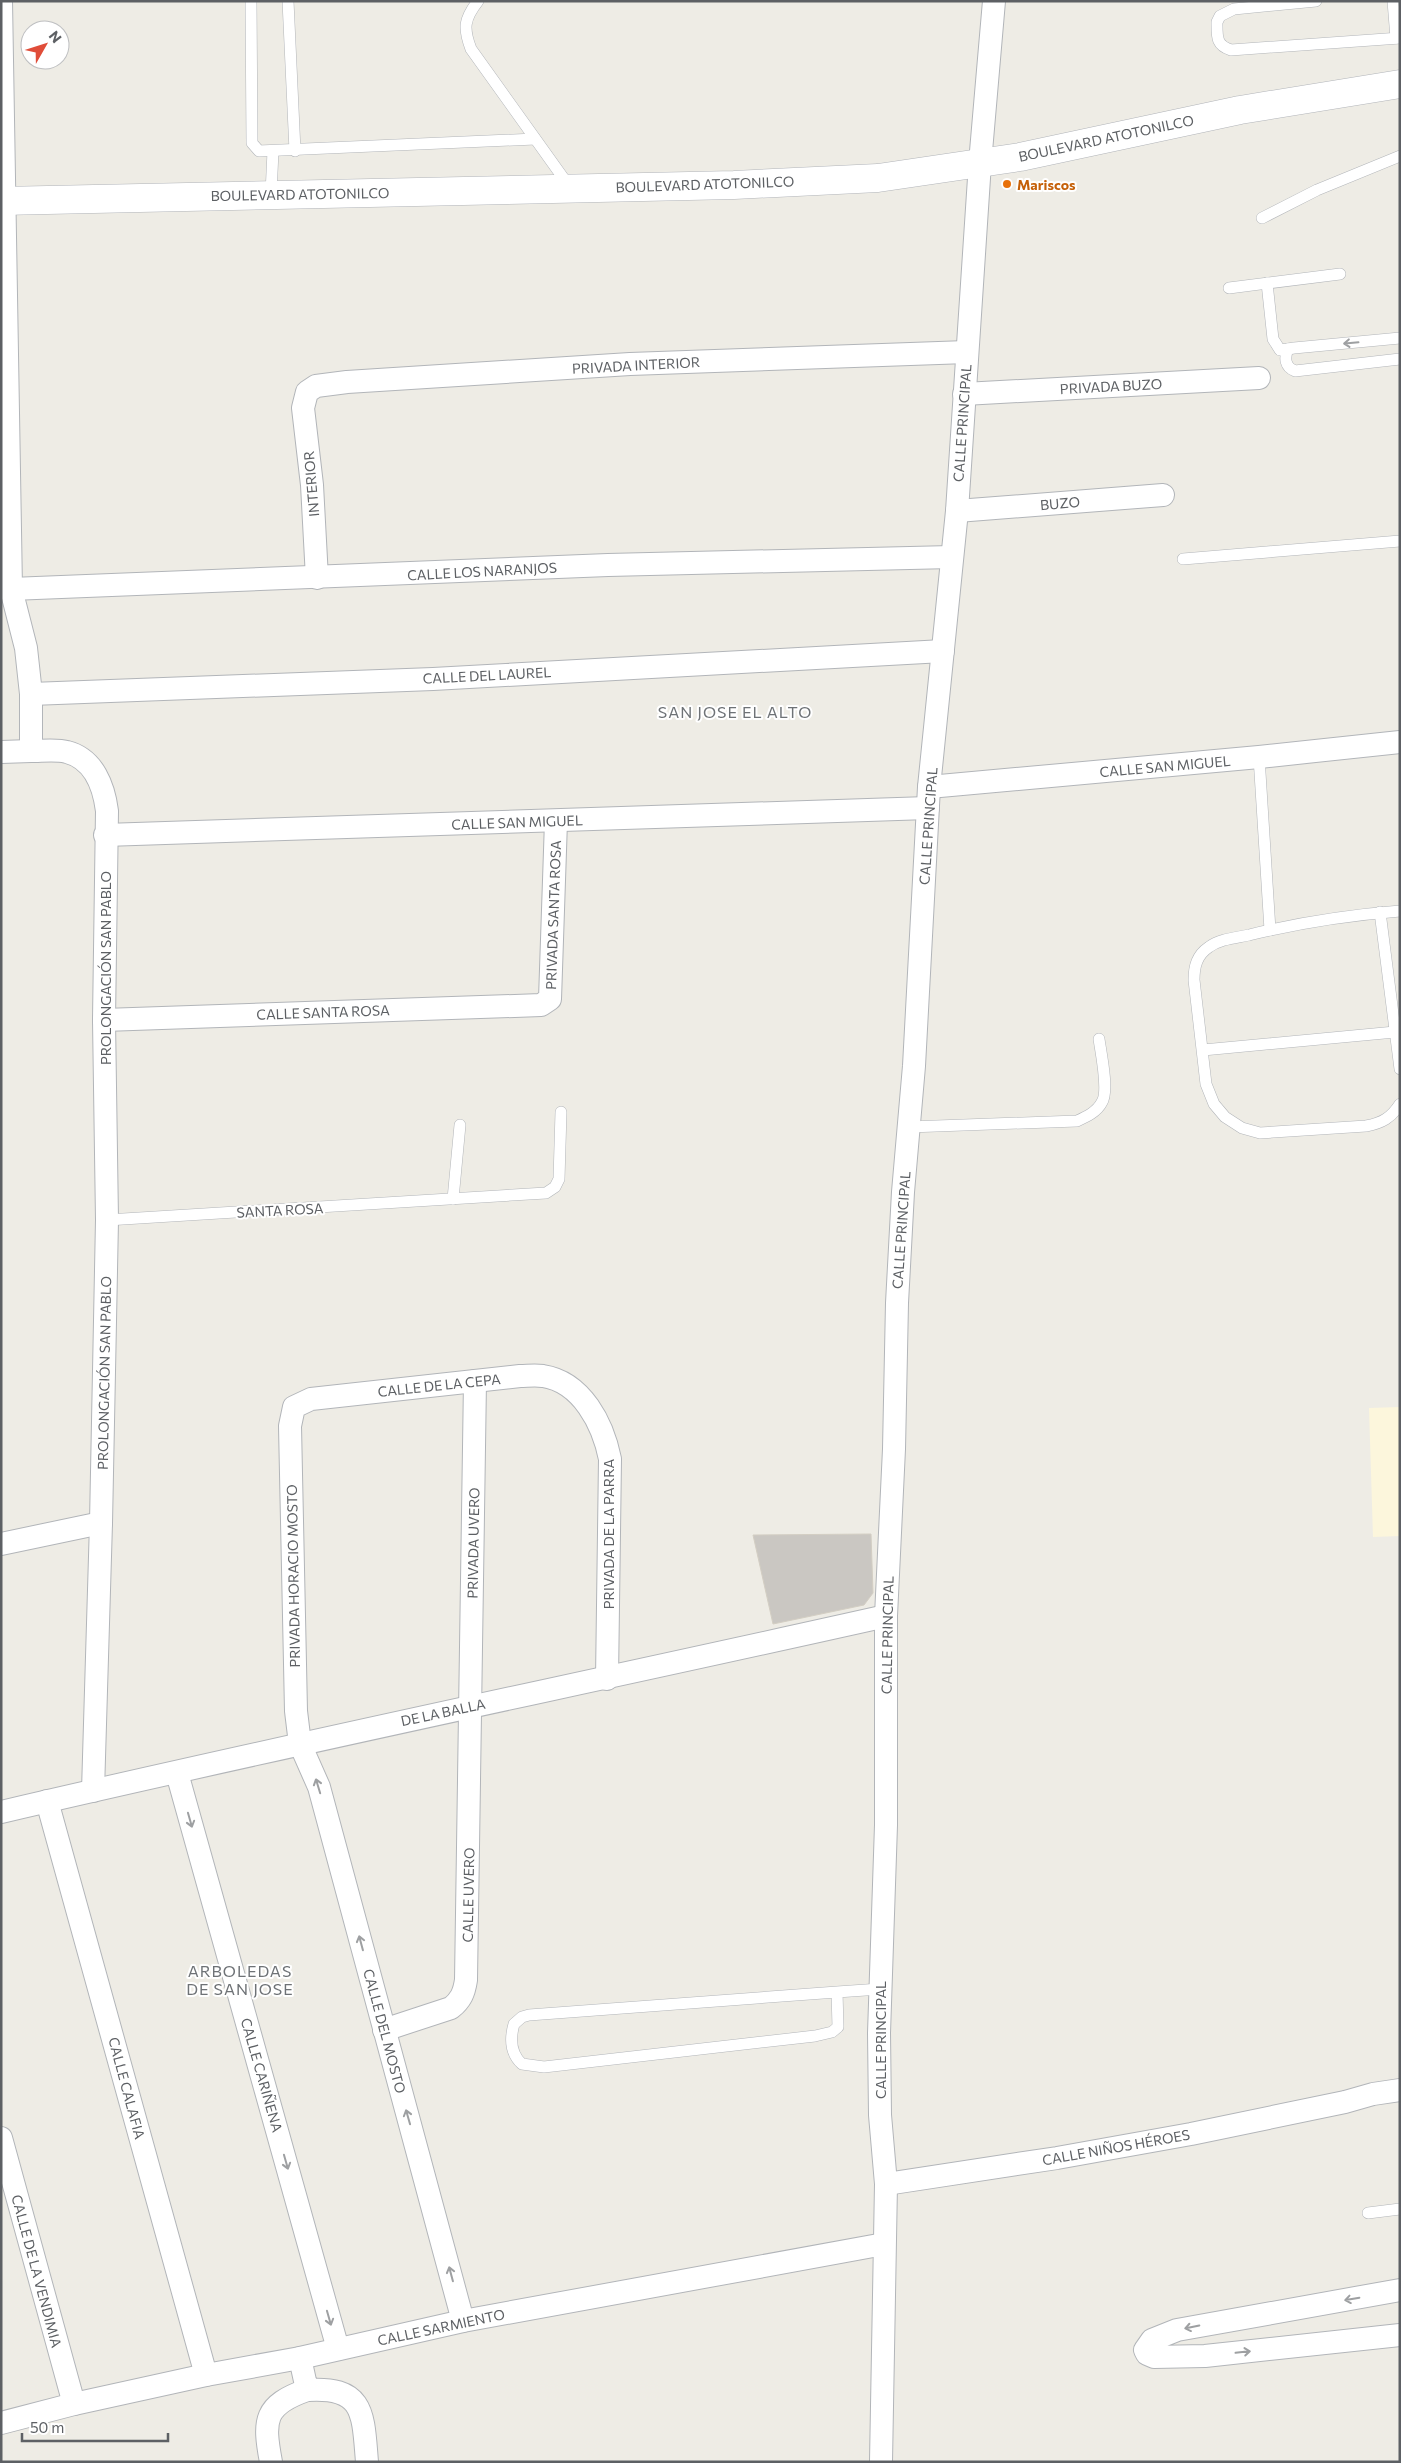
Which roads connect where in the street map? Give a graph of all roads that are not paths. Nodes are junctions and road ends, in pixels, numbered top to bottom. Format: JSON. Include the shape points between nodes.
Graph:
{"nodes":[{"id":1,"x":1,"y":1,"type":"edge"},
{"id":2,"x":251,"y":1,"type":"edge"},
{"id":3,"x":288,"y":1,"type":"edge"},
{"id":4,"x":478,"y":1,"type":"edge"},
{"id":5,"x":994,"y":1,"type":"edge"},
{"id":6,"x":1316,"y":1,"type":"edge"},
{"id":7,"x":1393,"y":1,"type":"edge"},
{"id":8,"x":1398,"y":38,"type":"edge"},
{"id":9,"x":1400,"y":84,"type":"edge"},
{"id":10,"x":535,"y":139,"type":"junction"},
{"id":11,"x":273,"y":151,"type":"junction"},
{"id":12,"x":295,"y":151,"type":"junction"},
{"id":13,"x":1400,"y":156,"type":"edge"},
{"id":14,"x":980,"y":163,"type":"junction"},
{"id":15,"x":570,"y":188,"type":"junction"},
{"id":16,"x":271,"y":194,"type":"junction"},
{"id":17,"x":3,"y":200,"type":"edge"},
{"id":18,"x":1262,"y":218,"type":"dead end"},
{"id":19,"x":1340,"y":274,"type":"dead end"},
{"id":20,"x":1267,"y":283,"type":"junction"},
{"id":21,"x":1229,"y":288,"type":"dead end"},
{"id":22,"x":1400,"y":338,"type":"edge"},
{"id":23,"x":1381,"y":340,"type":"junction"},
{"id":24,"x":1288,"y":349,"type":"junction"},
{"id":25,"x":967,"y":352,"type":"junction"},
{"id":26,"x":1400,"y":359,"type":"edge"},
{"id":27,"x":1383,"y":361,"type":"junction"},
{"id":28,"x":1259,"y":378,"type":"dead end"},
{"id":29,"x":306,"y":392,"type":"joint"},
{"id":30,"x":964,"y":394,"type":"junction"},
{"id":31,"x":1163,"y":495,"type":"dead end"},
{"id":32,"x":957,"y":511,"type":"junction"},
{"id":33,"x":1400,"y":541,"type":"edge"},
{"id":34,"x":952,"y":557,"type":"junction"},
{"id":35,"x":1183,"y":559,"type":"dead end"},
{"id":36,"x":317,"y":578,"type":"junction"},
{"id":37,"x":11,"y":589,"type":"junction"},
{"id":38,"x":942,"y":651,"type":"junction"},
{"id":39,"x":31,"y":694,"type":"junction"},
{"id":40,"x":1400,"y":742,"type":"edge"},
{"id":41,"x":31,"y":751,"type":"junction"},
{"id":42,"x":1,"y":752,"type":"edge"},
{"id":43,"x":1259,"y":757,"type":"junction"},
{"id":44,"x":929,"y":798,"type":"junction"},
{"id":45,"x":556,"y":821,"type":"junction"},
{"id":46,"x":106,"y":835,"type":"junction"},
{"id":47,"x":1400,"y":911,"type":"edge"},
{"id":48,"x":1380,"y":912,"type":"junction"},
{"id":49,"x":1270,"y":930,"type":"junction"},
{"id":50,"x":541,"y":1005,"type":"joint"},
{"id":51,"x":104,"y":1020,"type":"junction"},
{"id":52,"x":1395,"y":1032,"type":"junction"},
{"id":53,"x":1099,"y":1039,"type":"dead end"},
{"id":54,"x":1202,"y":1050,"type":"junction"},
{"id":55,"x":1400,"y":1068,"type":"edge"},
{"id":56,"x":1400,"y":1104,"type":"edge"},
{"id":57,"x":560,"y":1112,"type":"dead end"},
{"id":58,"x":460,"y":1125,"type":"dead end"},
{"id":59,"x":909,"y":1127,"type":"junction"},
{"id":60,"x":453,"y":1199,"type":"junction"},
{"id":61,"x":107,"y":1220,"type":"junction"},
{"id":62,"x":475,"y":1381,"type":"junction"},
{"id":63,"x":581,"y":1397,"type":"joint"},
{"id":64,"x":294,"y":1408,"type":"joint"},
{"id":65,"x":101,"y":1523,"type":"junction"},
{"id":66,"x":1,"y":1544,"type":"edge"},
{"id":67,"x":886,"y":1616,"type":"junction"},
{"id":68,"x":607,"y":1679,"type":"junction"},
{"id":69,"x":471,"y":1706,"type":"junction"},
{"id":70,"x":300,"y":1744,"type":"junction"},
{"id":71,"x":177,"y":1772,"type":"junction"},
{"id":72,"x":93,"y":1791,"type":"junction"},
{"id":73,"x":47,"y":1801,"type":"junction"},
{"id":74,"x":1,"y":1812,"type":"edge"},
{"id":75,"x":880,"y":1989,"type":"junction"},
{"id":76,"x":837,"y":1992,"type":"junction"},
{"id":77,"x":384,"y":2030,"type":"junction"},
{"id":78,"x":1400,"y":2090,"type":"edge"},
{"id":79,"x":1345,"y":2102,"type":"junction"},
{"id":80,"x":1400,"y":2102,"type":"edge"},
{"id":81,"x":1,"y":2138,"type":"edge"},
{"id":82,"x":886,"y":2184,"type":"junction"},
{"id":83,"x":1400,"y":2209,"type":"edge"},
{"id":84,"x":1368,"y":2213,"type":"dead end"},
{"id":85,"x":884,"y":2244,"type":"junction"},
{"id":86,"x":1400,"y":2290,"type":"edge"},
{"id":87,"x":463,"y":2321,"type":"junction"},
{"id":88,"x":1400,"y":2335,"type":"edge"},
{"id":89,"x":338,"y":2349,"type":"junction"},
{"id":90,"x":300,"y":2358,"type":"junction"},
{"id":91,"x":206,"y":2375,"type":"junction"},
{"id":92,"x":307,"y":2390,"type":"junction"},
{"id":93,"x":74,"y":2404,"type":"junction"},
{"id":94,"x":1,"y":2423,"type":"edge"},
{"id":95,"x":271,"y":2462,"type":"edge"},
{"id":96,"x":367,"y":2462,"type":"edge"},
{"id":97,"x":881,"y":2462,"type":"edge"}],
"edges":[{"from":1,"to":17,"type":"street"},
{"from":2,"to":11,"type":"lane","via":[[252,143],[259,151]]},
{"from":3,"to":12,"type":"lane"},
{"from":4,"to":10,"type":"lane","via":[[468,16],[464,33],[470,49]]},
{"from":5,"to":14,"type":"street","name":"CALLE PRINCIPAL"},
{"from":6,"to":8,"type":"lane","via":[[1226,12],[1217,22],[1217,40],[1232,50]]},
{"from":7,"to":8,"type":"lane"},
{"from":9,"to":14,"type":"street","name":"BOULEVARD ATOTONILCO","via":[[1240,110]]},
{"from":10,"to":12,"type":"lane"},
{"from":10,"to":15,"type":"lane"},
{"from":11,"to":12,"type":"lane"},
{"from":11,"to":16,"type":"lane"},
{"from":13,"to":18,"type":"lane","via":[[1317,190]]},
{"from":14,"to":15,"type":"street","name":"BOULEVARD ATOTONILCO","via":[[878,178]]},
{"from":14,"to":25,"type":"street","name":"CALLE PRINCIPAL"},
{"from":15,"to":16,"type":"street","name":"BOULEVARD ATOTONILCO"},
{"from":16,"to":17,"type":"street","name":"BOULEVARD ATOTONILCO"},
{"from":17,"to":37,"type":"street"},
{"from":19,"to":20,"type":"lane"},
{"from":20,"to":21,"type":"lane"},
{"from":20,"to":24,"type":"lane","via":[[1273,339],[1280,350]]},
{"from":22,"to":23,"type":"lane"},
{"from":23,"to":24,"type":"lane","one_way":true},
{"from":23,"to":27,"type":"lane"},
{"from":24,"to":27,"type":"lane","via":[[1285,360],[1295,371]]},
{"from":25,"to":29,"type":"street","name":"PRIVADA INTERIOR","via":[[630,364],[347,382],[316,386]]},
{"from":25,"to":30,"type":"street","name":"CALLE PRINCIPAL"},
{"from":26,"to":27,"type":"lane"},
{"from":28,"to":30,"type":"street","name":"PRIVADA BUZO"},
{"from":29,"to":36,"type":"street","name":"INTERIOR","via":[[303,408],[312,485]]},
{"from":30,"to":32,"type":"street","name":"CALLE PRINCIPAL"},
{"from":31,"to":32,"type":"street","name":"BUZO"},
{"from":32,"to":34,"type":"street","name":"CALLE PRINCIPAL"},
{"from":33,"to":35,"type":"lane"},
{"from":34,"to":36,"type":"street","name":"CALLE LOS NARANJOS","via":[[608,565]]},
{"from":34,"to":38,"type":"street","name":"CALLE PRINCIPAL"},
{"from":36,"to":37,"type":"street","name":"CALLE LOS NARANJOS"},
{"from":37,"to":39,"type":"street","via":[[26,648]]},
{"from":38,"to":39,"type":"street","name":"CALLE DEL LAUREL","via":[[404,680]]},
{"from":38,"to":44,"type":"street","name":"CALLE PRINCIPAL"},
{"from":39,"to":41,"type":"street"},
{"from":40,"to":43,"type":"street","name":"CALLE SAN MIGUEL"},
{"from":41,"to":42,"type":"street","name":"PROLONGACIÓN SAN PABLO"},
{"from":41,"to":46,"type":"street","name":"PROLONGACIÓN SAN PABLO","via":[[67,752],[83,760],[97,774],[105,792],[108,811]]},
{"from":43,"to":44,"type":"street","name":"CALLE SAN MIGUEL"},
{"from":43,"to":49,"type":"lane"},
{"from":44,"to":45,"type":"street","name":"CALLE SAN MIGUEL"},
{"from":44,"to":59,"type":"street","name":"CALLE PRINCIPAL"},
{"from":45,"to":46,"type":"street","name":"CALLE SAN MIGUEL"},
{"from":45,"to":50,"type":"street","name":"PRIVADA SANTA ROSA","via":[[550,999]]},
{"from":46,"to":51,"type":"street","name":"PROLONGACIÓN SAN PABLO"},
{"from":47,"to":48,"type":"lane"},
{"from":48,"to":49,"type":"lane"},
{"from":48,"to":52,"type":"lane"},
{"from":49,"to":54,"type":"lane","via":[[1218,942],[1199,956],[1194,966],[1194,980]]},
{"from":50,"to":51,"type":"street","name":"CALLE SANTA ROSA"},
{"from":51,"to":61,"type":"street","name":"PROLONGACIÓN SAN PABLO"},
{"from":52,"to":54,"type":"lane"},
{"from":52,"to":55,"type":"lane"},
{"from":53,"to":59,"type":"lane","via":[[1103,1102],[1090,1115],[1077,1121]]},
{"from":54,"to":56,"type":"lane","via":[[1206,1084],[1214,1104],[1225,1117],[1242,1128],[1260,1133],[1379,1124],[1393,1115]]},
{"from":57,"to":60,"type":"lane","name":"SANTA ROSA","via":[[559,1179],[555,1187],[546,1193]]},
{"from":58,"to":60,"type":"lane"},
{"from":59,"to":67,"type":"street","name":"CALLE PRINCIPAL","via":[[898,1284]]},
{"from":60,"to":61,"type":"lane","name":"SANTA ROSA"},
{"from":61,"to":65,"type":"street","name":"PROLONGACIÓN SAN PABLO"},
{"from":62,"to":63,"type":"street","name":"CALLE DE LA CEPA","via":[[544,1376],[562,1383]]},
{"from":62,"to":64,"type":"street","name":"CALLE DE LA CEPA","via":[[311,1399]]},
{"from":62,"to":69,"type":"street","name":"PRIVADA UVERO"},
{"from":63,"to":68,"type":"street","name":"PRIVADA DE LA PARRA","via":[[598,1422],[610,1458]]},
{"from":64,"to":70,"type":"street","name":"PRIVADA HORACIO MOSTO","via":[[290,1426],[295,1682]]},
{"from":65,"to":66,"type":"street"},
{"from":65,"to":72,"type":"street","name":"PROLONGACIÓN SAN PABLO"},
{"from":67,"to":68,"type":"street","name":"DE LA BALLA"},
{"from":67,"to":75,"type":"street","name":"CALLE PRINCIPAL","via":[[886,1825]]},
{"from":68,"to":69,"type":"street","name":"DE LA BALLA"},
{"from":69,"to":70,"type":"street","name":"DE LA BALLA"},
{"from":69,"to":77,"type":"street","name":"CALLE UVERO","via":[[468,1958],[464,1993],[451,2008]]},
{"from":70,"to":71,"type":"street","name":"DE LA BALLA"},
{"from":77,"to":70,"type":"street","name":"CALLE DEL MOSTO","one_way":true,"via":[[319,1787]]},
{"from":71,"to":72,"type":"street","name":"DE LA BALLA"},
{"from":71,"to":89,"type":"street","name":"CALLE CARIÑENA","one_way":true},
{"from":72,"to":73,"type":"street","name":"DE LA BALLA"},
{"from":73,"to":74,"type":"street","name":"DE LA BALLA"},
{"from":73,"to":91,"type":"street","name":"CALLE CALAFIA"},
{"from":75,"to":76,"type":"lane"},
{"from":75,"to":82,"type":"street","name":"CALLE PRINCIPAL","via":[[880,2115]]},
{"from":76,"to":76,"type":"lane","via":[[529,2015],[514,2024],[512,2045],[522,2064],[544,2067],[815,2036],[838,2027]]},
{"from":87,"to":77,"type":"street","name":"CALLE DEL MOSTO","one_way":true},
{"from":78,"to":79,"type":"street","name":"CALLE NIÑOS HÉROES"},
{"from":79,"to":80,"type":"street","name":"CALLE NIÑOS HÉROES"},
{"from":79,"to":82,"type":"street","name":"CALLE NIÑOS HÉROES","via":[[1057,2158]]},
{"from":81,"to":93,"type":"street","name":"CALLE DE LA VENDIMIA"},
{"from":82,"to":85,"type":"street","name":"CALLE PRINCIPAL"},
{"from":83,"to":84,"type":"lane"},
{"from":85,"to":87,"type":"street","name":"CALLE SARMIENTO"},
{"from":85,"to":97,"type":"street","name":"CALLE PRINCIPAL"},
{"from":86,"to":88,"type":"street","one_way":true,"via":[[1177,2330],[1152,2340],[1145,2350],[1154,2358],[1196,2356]]},
{"from":87,"to":89,"type":"street","name":"CALLE SARMIENTO"},
{"from":89,"to":90,"type":"street","name":"CALLE SARMIENTO"},
{"from":90,"to":91,"type":"street","name":"CALLE SARMIENTO"},
{"from":90,"to":92,"type":"street"},
{"from":91,"to":93,"type":"street","name":"CALLE SARMIENTO"},
{"from":92,"to":95,"type":"street","via":[[282,2402],[270,2415],[266,2433]]},
{"from":92,"to":96,"type":"street","via":[[336,2390],[354,2401],[363,2421]]},
{"from":93,"to":94,"type":"street","name":"CALLE SARMIENTO"}]}
